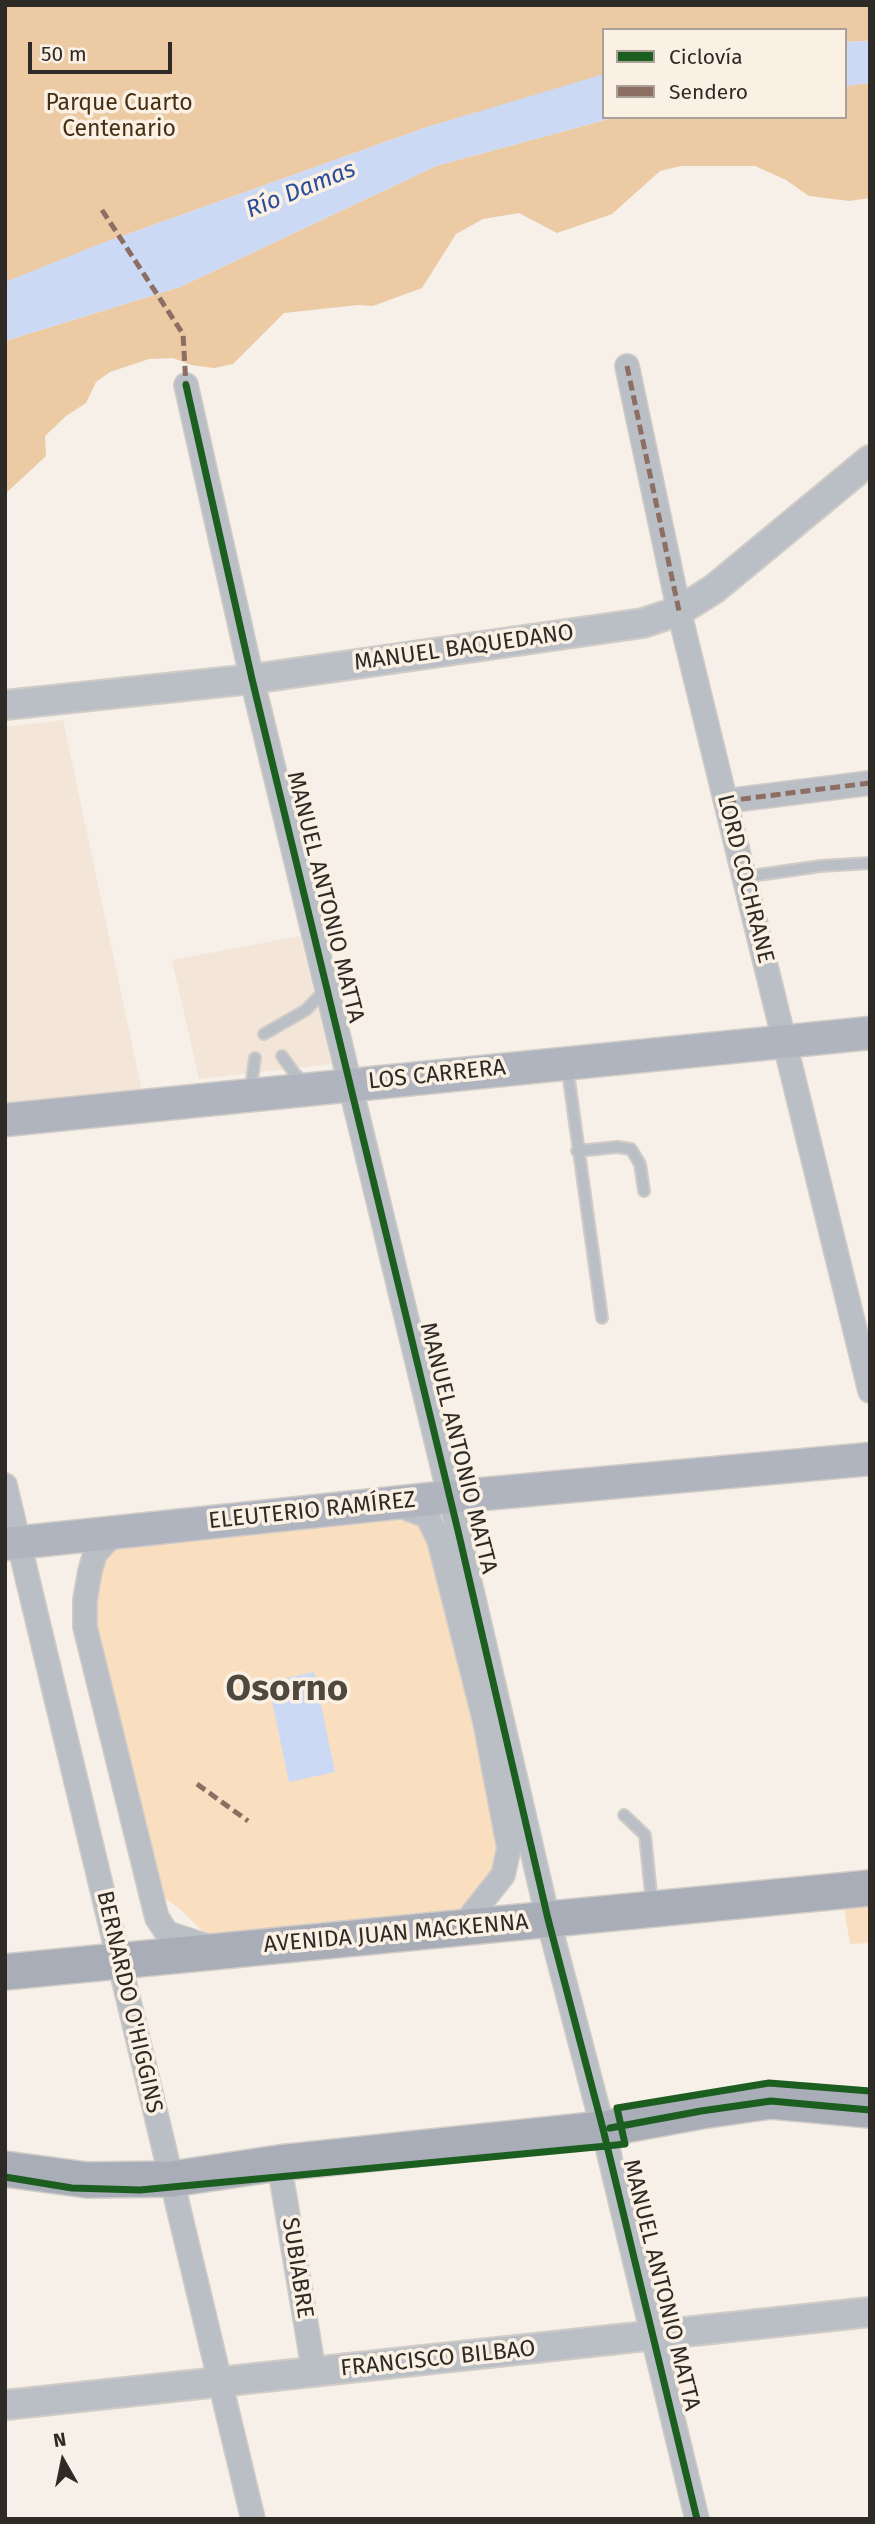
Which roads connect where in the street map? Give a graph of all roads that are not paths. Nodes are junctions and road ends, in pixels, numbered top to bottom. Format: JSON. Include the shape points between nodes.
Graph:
{"nodes":[{"id":1,"x":627,"y":366,"type":"dead end"},
{"id":2,"x":186,"y":385,"type":"dead end"},
{"id":3,"x":870,"y":460,"type":"edge"},
{"id":4,"x":679,"y":611,"type":"junction"},
{"id":5,"x":252,"y":679,"type":"junction"},
{"id":6,"x":5,"y":705,"type":"edge"},
{"id":7,"x":870,"y":783,"type":"edge"},
{"id":8,"x":726,"y":802,"type":"junction"},
{"id":9,"x":870,"y":863,"type":"edge"},
{"id":10,"x":744,"y":877,"type":"junction"},
{"id":11,"x":327,"y":988,"type":"junction"},
{"id":12,"x":870,"y":1033,"type":"edge"},
{"id":13,"x":264,"y":1034,"type":"dead end"},
{"id":14,"x":784,"y":1041,"type":"junction"},
{"id":15,"x":282,"y":1056,"type":"dead end"},
{"id":16,"x":256,"y":1058,"type":"dead end"},
{"id":17,"x":567,"y":1062,"type":"junction"},
{"id":18,"x":350,"y":1084,"type":"junction"},
{"id":19,"x":313,"y":1088,"type":"junction"},
{"id":20,"x":242,"y":1095,"type":"junction"},
{"id":21,"x":5,"y":1120,"type":"edge"},
{"id":22,"x":578,"y":1151,"type":"junction"},
{"id":23,"x":644,"y":1191,"type":"dead end"},
{"id":24,"x":602,"y":1318,"type":"dead end"},
{"id":25,"x":870,"y":1391,"type":"edge"},
{"id":26,"x":870,"y":1460,"type":"edge"},
{"id":27,"x":5,"y":1485,"type":"edge"},
{"id":28,"x":450,"y":1497,"type":"junction"},
{"id":29,"x":392,"y":1503,"type":"junction"},
{"id":30,"x":114,"y":1532,"type":"junction"},
{"id":31,"x":12,"y":1543,"type":"edge"},
{"id":32,"x":624,"y":1815,"type":"dead end"},
{"id":33,"x":870,"y":1888,"type":"edge"},
{"id":34,"x":653,"y":1909,"type":"junction"},
{"id":35,"x":548,"y":1919,"type":"junction"},
{"id":36,"x":462,"y":1927,"type":"junction"},
{"id":37,"x":220,"y":1950,"type":"junction"},
{"id":38,"x":119,"y":1961,"type":"junction"},
{"id":39,"x":5,"y":1972,"type":"edge"},
{"id":40,"x":870,"y":2110,"type":"edge"},
{"id":41,"x":603,"y":2129,"type":"junction"},
{"id":42,"x":279,"y":2163,"type":"junction"},
{"id":43,"x":5,"y":2169,"type":"edge"},
{"id":44,"x":172,"y":2179,"type":"junction"},
{"id":45,"x":870,"y":2312,"type":"edge"},
{"id":46,"x":653,"y":2334,"type":"junction"},
{"id":47,"x":314,"y":2372,"type":"junction"},
{"id":48,"x":221,"y":2383,"type":"junction"},
{"id":49,"x":5,"y":2405,"type":"edge"},
{"id":50,"x":253,"y":2519,"type":"edge"},
{"id":51,"x":697,"y":2519,"type":"edge"}],
"edges":[{"from":1,"to":4,"type":"street","name":"LORD COCHRANE"},
{"from":2,"to":5,"type":"street","name":"MANUEL ANTONIO MATTA"},
{"from":3,"to":4,"type":"street","name":"MANUEL BAQUEDANO","via":[[714,589]]},
{"from":4,"to":5,"type":"street","name":"MANUEL BAQUEDANO","via":[[643,623]]},
{"from":4,"to":8,"type":"street","name":"LORD COCHRANE"},
{"from":5,"to":6,"type":"street","name":"MANUEL BAQUEDANO"},
{"from":5,"to":11,"type":"street","name":"MANUEL ANTONIO MATTA"},
{"from":7,"to":8,"type":"street"},
{"from":8,"to":10,"type":"street","name":"LORD COCHRANE"},
{"from":9,"to":10,"type":"lane"},
{"from":10,"to":14,"type":"street","name":"LORD COCHRANE"},
{"from":11,"to":13,"type":"lane","via":[[306,1010]]},
{"from":11,"to":18,"type":"street","name":"MANUEL ANTONIO MATTA"},
{"from":12,"to":14,"type":"main road","name":"LOS CARRERA"},
{"from":14,"to":17,"type":"main road","name":"LOS CARRERA"},
{"from":14,"to":25,"type":"street","name":"LORD COCHRANE"},
{"from":15,"to":19,"type":"lane","via":[[293,1073]]},
{"from":16,"to":20,"type":"lane","via":[[252,1080]]},
{"from":17,"to":18,"type":"main road","name":"LOS CARRERA"},
{"from":17,"to":22,"type":"lane"},
{"from":18,"to":19,"type":"main road","name":"LOS CARRERA"},
{"from":18,"to":28,"type":"street","name":"MANUEL ANTONIO MATTA"},
{"from":19,"to":20,"type":"main road","name":"LOS CARRERA"},
{"from":20,"to":21,"type":"main road","name":"LOS CARRERA"},
{"from":22,"to":23,"type":"lane","via":[[631,1149],[640,1164]]},
{"from":22,"to":24,"type":"lane"},
{"from":26,"to":28,"type":"main road","name":"ELEUTERIO RAMÍREZ"},
{"from":27,"to":31,"type":"street","name":"BERNARDO O'HIGGINS"},
{"from":28,"to":29,"type":"main road","name":"ELEUTERIO RAMÍREZ"},
{"from":28,"to":35,"type":"street","name":"MANUEL ANTONIO MATTA"},
{"from":29,"to":30,"type":"main road","name":"ELEUTERIO RAMÍREZ"},
{"from":29,"to":36,"type":"street","name":"MANUEL ANTONIO MATTA","via":[[427,1516],[439,1540],[485,1723],[509,1848],[503,1875]]},
{"from":30,"to":31,"type":"main road","name":"ELEUTERIO RAMÍREZ"},
{"from":30,"to":37,"type":"street","name":"BERNARDO O'HIGGINS","via":[[95,1554],[85,1600],[85,1627],[148,1886],[157,1918],[167,1933]]},
{"from":31,"to":38,"type":"street","name":"BERNARDO O'HIGGINS"},
{"from":32,"to":34,"type":"lane","via":[[645,1835]]},
{"from":33,"to":34,"type":"main road","name":"AVENIDA JUAN MACKENNA"},
{"from":34,"to":35,"type":"main road","name":"AVENIDA JUAN MACKENNA"},
{"from":35,"to":36,"type":"main road","name":"AVENIDA JUAN MACKENNA"},
{"from":35,"to":41,"type":"street","name":"MANUEL ANTONIO MATTA"},
{"from":36,"to":37,"type":"main road","name":"AVENIDA JUAN MACKENNA"},
{"from":37,"to":38,"type":"main road","name":"AVENIDA JUAN MACKENNA"},
{"from":38,"to":39,"type":"main road","name":"AVENIDA JUAN MACKENNA"},
{"from":38,"to":44,"type":"street","name":"BERNARDO O'HIGGINS"},
{"from":40,"to":41,"type":"main road","via":[[771,2101]]},
{"from":41,"to":42,"type":"main road"},
{"from":41,"to":46,"type":"street","name":"MANUEL ANTONIO MATTA"},
{"from":42,"to":44,"type":"main road"},
{"from":42,"to":47,"type":"street","name":"SUBIABRE"},
{"from":43,"to":44,"type":"main road","via":[[87,2180]]},
{"from":44,"to":48,"type":"street","name":"BERNARDO O'HIGGINS"},
{"from":45,"to":46,"type":"street","name":"FRANCISCO BILBAO"},
{"from":46,"to":47,"type":"street","name":"FRANCISCO BILBAO"},
{"from":46,"to":51,"type":"street","name":"MANUEL ANTONIO MATTA"},
{"from":47,"to":48,"type":"street","name":"FRANCISCO BILBAO"},
{"from":48,"to":49,"type":"street","name":"FRANCISCO BILBAO"},
{"from":48,"to":50,"type":"street","name":"BERNARDO O'HIGGINS"}]}
